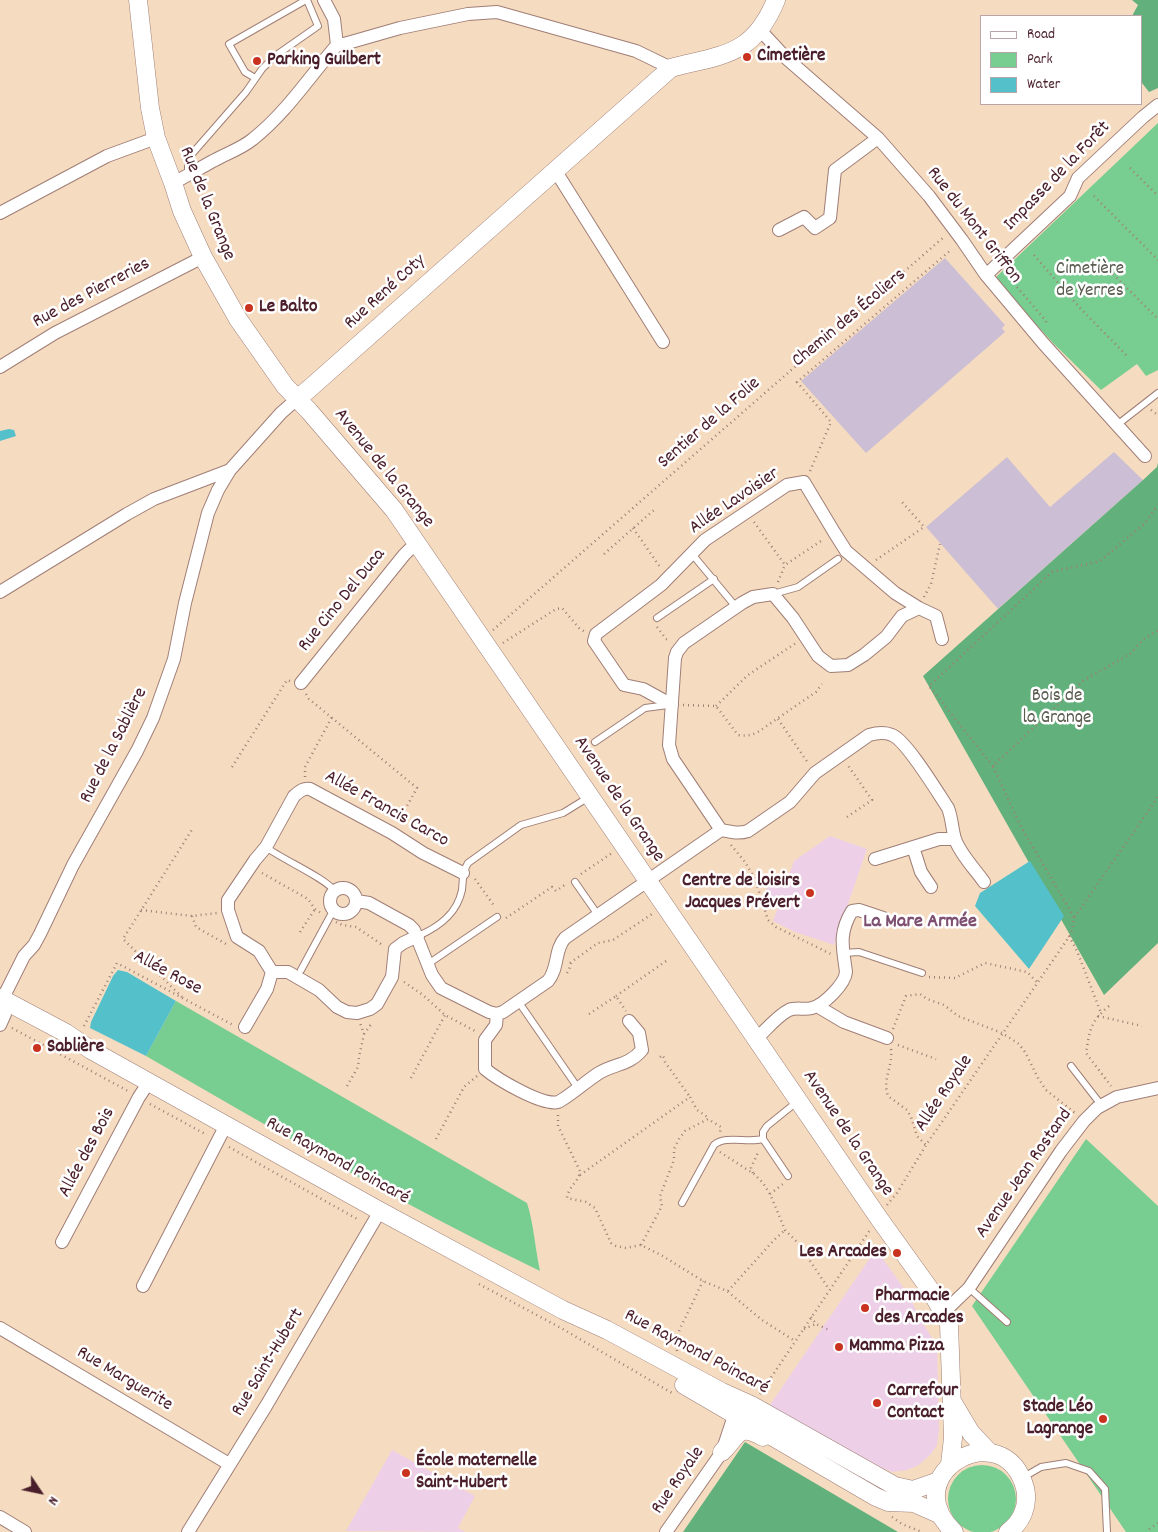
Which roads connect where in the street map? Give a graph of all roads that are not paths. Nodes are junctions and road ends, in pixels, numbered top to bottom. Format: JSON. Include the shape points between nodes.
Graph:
{"nodes":[{"id":1,"x":138,"y":0,"type":"edge"},
{"id":2,"x":306,"y":0,"type":"edge"},
{"id":3,"x":324,"y":0,"type":"edge"},
{"id":4,"x":776,"y":0,"type":"edge"},
{"id":5,"x":760,"y":30,"type":"junction"},
{"id":6,"x":337,"y":45,"type":"junction"},
{"id":7,"x":671,"y":68,"type":"junction"},
{"id":8,"x":255,"y":78,"type":"junction"},
{"id":9,"x":1158,"y":105,"type":"edge"},
{"id":10,"x":156,"y":138,"type":"junction"},
{"id":11,"x":878,"y":138,"type":"junction"},
{"id":12,"x":555,"y":170,"type":"junction"},
{"id":13,"x":181,"y":179,"type":"junction"},
{"id":14,"x":0,"y":213,"type":"edge"},
{"id":15,"x":779,"y":230,"type":"dead end"},
{"id":16,"x":203,"y":258,"type":"junction"},
{"id":17,"x":986,"y":275,"type":"junction"},
{"id":18,"x":663,"y":342,"type":"dead end"},
{"id":19,"x":0,"y":367,"type":"edge"},
{"id":20,"x":1158,"y":393,"type":"edge"},
{"id":21,"x":297,"y":399,"type":"junction"},
{"id":22,"x":1117,"y":425,"type":"junction"},
{"id":23,"x":1145,"y":456,"type":"dead end"},
{"id":24,"x":230,"y":470,"type":"junction"},
{"id":25,"x":416,"y":543,"type":"junction"},
{"id":26,"x":692,"y":554,"type":"junction"},
{"id":27,"x":838,"y":559,"type":"dead end"},
{"id":28,"x":714,"y":579,"type":"junction"},
{"id":29,"x":0,"y":592,"type":"edge"},
{"id":30,"x":773,"y":594,"type":"junction"},
{"id":31,"x":736,"y":607,"type":"junction"},
{"id":32,"x":919,"y":608,"type":"junction"},
{"id":33,"x":657,"y":618,"type":"dead end"},
{"id":34,"x":942,"y":639,"type":"dead end"},
{"id":35,"x":301,"y":683,"type":"road end"},
{"id":36,"x":672,"y":705,"type":"junction"},
{"id":37,"x":595,"y":742,"type":"dead end"},
{"id":38,"x":590,"y":796,"type":"junction"},
{"id":39,"x":722,"y":830,"type":"junction"},
{"id":40,"x":955,"y":839,"type":"junction"},
{"id":41,"x":266,"y":847,"type":"junction"},
{"id":42,"x":913,"y":847,"type":"junction"},
{"id":43,"x":875,"y":860,"type":"dead end"},
{"id":44,"x":464,"y":870,"type":"junction"},
{"id":45,"x":647,"y":880,"type":"junction"},
{"id":46,"x":573,"y":881,"type":"road end"},
{"id":47,"x":984,"y":882,"type":"dead end"},
{"id":48,"x":931,"y":887,"type":"dead end"},
{"id":49,"x":334,"y":892,"type":"junction"},
{"id":50,"x":357,"y":901,"type":"junction"},
{"id":51,"x":331,"y":914,"type":"junction"},
{"id":52,"x":598,"y":915,"type":"junction"},
{"id":53,"x":499,"y":916,"type":"road end"},
{"id":54,"x":883,"y":918,"type":"dead end"},
{"id":55,"x":418,"y":936,"type":"junction"},
{"id":56,"x":844,"y":956,"type":"junction"},
{"id":57,"x":428,"y":964,"type":"junction"},
{"id":58,"x":301,"y":970,"type":"dead end"},
{"id":59,"x":272,"y":972,"type":"junction"},
{"id":60,"x":924,"y":974,"type":"road end"},
{"id":61,"x":518,"y":1001,"type":"junction"},
{"id":62,"x":817,"y":1006,"type":"junction"},
{"id":63,"x":1,"y":1008,"type":"edge"},
{"id":64,"x":497,"y":1014,"type":"junction"},
{"id":65,"x":630,"y":1021,"type":"road end"},
{"id":66,"x":245,"y":1028,"type":"road end"},
{"id":67,"x":756,"y":1039,"type":"junction"},
{"id":68,"x":889,"y":1040,"type":"road end"},
{"id":69,"x":1071,"y":1066,"type":"dead end"},
{"id":70,"x":149,"y":1082,"type":"junction"},
{"id":71,"x":578,"y":1088,"type":"junction"},
{"id":72,"x":1158,"y":1088,"type":"edge"},
{"id":73,"x":798,"y":1101,"type":"junction"},
{"id":74,"x":1102,"y":1106,"type":"junction"},
{"id":75,"x":226,"y":1125,"type":"junction"},
{"id":76,"x":763,"y":1139,"type":"junction"},
{"id":77,"x":788,"y":1176,"type":"road end"},
{"id":78,"x":682,"y":1203,"type":"dead end"},
{"id":79,"x":380,"y":1211,"type":"junction"},
{"id":80,"x":62,"y":1242,"type":"dead end"},
{"id":81,"x":143,"y":1286,"type":"dead end"},
{"id":82,"x":969,"y":1288,"type":"junction"},
{"id":83,"x":563,"y":1310,"type":"junction"},
{"id":84,"x":944,"y":1312,"type":"junction"},
{"id":85,"x":1008,"y":1322,"type":"dead end"},
{"id":86,"x":0,"y":1328,"type":"edge"},
{"id":87,"x":951,"y":1398,"type":"junction"},
{"id":88,"x":735,"y":1414,"type":"junction"},
{"id":89,"x":781,"y":1423,"type":"junction"},
{"id":90,"x":722,"y":1452,"type":"junction"},
{"id":91,"x":990,"y":1453,"type":"junction"},
{"id":92,"x":813,"y":1459,"type":"junction"},
{"id":93,"x":230,"y":1464,"type":"junction"},
{"id":94,"x":950,"y":1464,"type":"junction"},
{"id":95,"x":1022,"y":1478,"type":"junction"},
{"id":96,"x":939,"y":1481,"type":"junction"},
{"id":97,"x":939,"y":1514,"type":"junction"},
{"id":98,"x":0,"y":1517,"type":"edge"},
{"id":99,"x":1023,"y":1525,"type":"edge"},
{"id":100,"x":25,"y":1532,"type":"edge"},
{"id":101,"x":188,"y":1532,"type":"edge"},
{"id":102,"x":666,"y":1532,"type":"edge"},
{"id":103,"x":954,"y":1532,"type":"edge"},
{"id":104,"x":1008,"y":1532,"type":"edge"},
{"id":105,"x":1107,"y":1532,"type":"edge"}],
"edges":[{"from":1,"to":10,"type":"street","name":"Rue de la Grange"},
{"from":2,"to":8,"type":"lane","via":[[318,26],[276,56]]},
{"from":2,"to":8,"type":"lane","via":[[229,44],[245,72]]},
{"from":3,"to":6,"type":"street","via":[[334,19]]},
{"from":4,"to":5,"type":"street","name":"Rue René Coty"},
{"from":5,"to":7,"type":"street","name":"Rue René Coty","via":[[746,45],[729,54]]},
{"from":5,"to":11,"type":"street","name":"Rue du Mont Griffon","via":[[786,58]]},
{"from":6,"to":7,"type":"street","via":[[400,28],[468,14],[497,12],[636,51]]},
{"from":6,"to":13,"type":"street","via":[[262,132],[243,146]]},
{"from":7,"to":12,"type":"street","name":"Rue René Coty"},
{"from":8,"to":13,"type":"lane","via":[[192,155]]},
{"from":9,"to":17,"type":"street","name":"Impasse de la Forêt","via":[[1078,178],[1070,196]]},
{"from":10,"to":13,"type":"street","name":"Rue de la Grange"},
{"from":10,"to":14,"type":"street","via":[[107,156]]},
{"from":11,"to":15,"type":"street","via":[[836,170],[830,218],[815,228],[804,217]]},
{"from":11,"to":17,"type":"street","name":"Rue du Mont Griffon","via":[[929,196]]},
{"from":12,"to":18,"type":"street"},
{"from":12,"to":21,"type":"street","name":"Rue René Coty"},
{"from":13,"to":16,"type":"street","name":"Rue de la Grange","via":[[182,211]]},
{"from":16,"to":19,"type":"street","name":"Rue des Pierreries","via":[[55,333]]},
{"from":16,"to":21,"type":"street","name":"Rue de la Grange","via":[[238,319]]},
{"from":17,"to":22,"type":"street","name":"Rue du Mont Griffon"},
{"from":20,"to":22,"type":"lane"},
{"from":21,"to":24,"type":"street","name":"Rue René Coty","via":[[281,412]]},
{"from":21,"to":25,"type":"street","name":"Avenue de la Grange","via":[[394,510]]},
{"from":22,"to":23,"type":"street","name":"Rue du Mont Griffon"},
{"from":24,"to":29,"type":"street","name":"Rue René Coty","via":[[133,510]]},
{"from":24,"to":63,"type":"street","name":"Rue de la Sablière","via":[[208,513],[174,659],[153,718],[73,865],[40,934],[24,956]]},
{"from":25,"to":35,"type":"street","name":"Rue Cino Del Duca"},
{"from":25,"to":38,"type":"street","name":"Avenue de la Grange"},
{"from":26,"to":28,"type":"lane"},
{"from":26,"to":32,"type":"street","name":"Allée Lavoisier","via":[[705,540],[787,485],[804,482],[846,551],[895,593]]},
{"from":26,"to":36,"type":"street","name":"Allée Lavoisier","via":[[661,585],[594,638],[624,685],[643,688]]},
{"from":27,"to":30,"type":"lane","via":[[798,587]]},
{"from":28,"to":31,"type":"lane"},
{"from":28,"to":33,"type":"lane"},
{"from":30,"to":31,"type":"street","via":[[752,598]]},
{"from":30,"to":32,"type":"street","via":[[831,666],[848,665],[886,637],[902,616]]},
{"from":31,"to":36,"type":"street","via":[[680,647],[675,658]]},
{"from":32,"to":34,"type":"street","name":"Allée Lavoisier","via":[[936,616]]},
{"from":36,"to":37,"type":"lane","via":[[645,708]]},
{"from":36,"to":39,"type":"street","via":[[670,753]]},
{"from":38,"to":44,"type":"lane","via":[[563,813],[522,826],[487,848]]},
{"from":38,"to":45,"type":"street","name":"Avenue de la Grange"},
{"from":39,"to":40,"type":"street","via":[[733,833],[748,831],[790,802],[815,773],[876,733],[890,734],[903,744],[948,808]]},
{"from":39,"to":45,"type":"street"},
{"from":40,"to":42,"type":"street","via":[[939,839]]},
{"from":40,"to":47,"type":"street"},
{"from":41,"to":44,"type":"street","name":"Allée Francis Carco","via":[[294,796],[305,788],[447,866]]},
{"from":41,"to":49,"type":"lane","via":[[327,884]]},
{"from":41,"to":59,"type":"street","name":"Allée Francis Carco","via":[[232,893],[228,910],[237,937],[259,951]]},
{"from":42,"to":43,"type":"street"},
{"from":42,"to":48,"type":"street","via":[[921,872]]},
{"from":44,"to":55,"type":"lane","via":[[454,910],[446,920]]},
{"from":45,"to":52,"type":"street"},
{"from":45,"to":67,"type":"street","name":"Avenue de la Grange"},
{"from":46,"to":52,"type":"lane"},
{"from":49,"to":50,"type":"street","via":[[346,888],[354,893]]},
{"from":49,"to":51,"type":"street"},
{"from":50,"to":51,"type":"street","via":[[349,914]]},
{"from":50,"to":55,"type":"street","via":[[370,903],[409,925]]},
{"from":51,"to":58,"type":"lane"},
{"from":52,"to":61,"type":"street","via":[[562,942],[553,975],[548,981]]},
{"from":53,"to":57,"type":"lane"},
{"from":54,"to":56,"type":"street","via":[[859,910],[852,912],[841,939]]},
{"from":55,"to":57,"type":"street"},
{"from":55,"to":59,"type":"street","via":[[395,949],[392,977],[377,1004],[355,1013],[337,1007],[319,990],[288,972]]},
{"from":56,"to":60,"type":"lane","via":[[859,952]]},
{"from":56,"to":62,"type":"street","via":[[846,972],[843,982]]},
{"from":57,"to":64,"type":"street","via":[[434,981],[441,988]]},
{"from":59,"to":66,"type":"street"},
{"from":61,"to":64,"type":"street"},
{"from":61,"to":71,"type":"lane"},
{"from":62,"to":67,"type":"street","via":[[788,1010]]},
{"from":62,"to":68,"type":"street","via":[[844,1022]]},
{"from":63,"to":70,"type":"street","name":"Rue Raymond Poincaré","via":[[66,1033]]},
{"from":64,"to":71,"type":"street","via":[[496,1024],[485,1040],[485,1069],[540,1100],[558,1102]]},
{"from":65,"to":71,"type":"street","via":[[639,1033],[642,1050],[634,1058],[611,1067]]},
{"from":67,"to":73,"type":"street","name":"Avenue de la Grange"},
{"from":69,"to":74,"type":"lane"},
{"from":70,"to":75,"type":"street","name":"Rue Raymond Poincaré"},
{"from":70,"to":80,"type":"street","name":"Allée des Bois"},
{"from":72,"to":74,"type":"street","name":"Avenue Jean Rostand","via":[[1117,1097]]},
{"from":73,"to":76,"type":"lane","via":[[766,1126]]},
{"from":73,"to":84,"type":"street","name":"Avenue de la Grange"},
{"from":74,"to":82,"type":"street","name":"Avenue Jean Rostand","via":[[1084,1121],[1062,1151]]},
{"from":75,"to":79,"type":"street","name":"Rue Raymond Poincaré"},
{"from":75,"to":81,"type":"street"},
{"from":76,"to":77,"type":"lane"},
{"from":76,"to":78,"type":"lane","via":[[752,1142],[722,1140],[714,1145]]},
{"from":79,"to":83,"type":"street","name":"Rue Raymond Poincaré"},
{"from":79,"to":93,"type":"street","name":"Rue Saint-Hubert"},
{"from":82,"to":84,"type":"street","name":"Avenue Jean Rostand"},
{"from":82,"to":85,"type":"lane"},
{"from":83,"to":88,"type":"street","name":"Rue Raymond Poincaré","via":[[595,1333]]},
{"from":83,"to":89,"type":"street","name":"Rue Raymond Poincaré"},
{"from":84,"to":87,"type":"street","name":"Avenue de la Grange","via":[[949,1324]]},
{"from":86,"to":93,"type":"street","name":"Rue Marguerite"},
{"from":87,"to":91,"type":"street","name":"Avenue de la Grange","via":[[971,1433]]},
{"from":87,"to":94,"type":"street","name":"Avenue de la Grange","via":[[953,1438]]},
{"from":88,"to":89,"type":"street","name":"Rue Raymond Poincaré","via":[[748,1412],[766,1423]]},
{"from":88,"to":90,"type":"street","name":"Rue Royale"},
{"from":88,"to":92,"type":"street","name":"Rue Raymond Poincaré"},
{"from":89,"to":96,"type":"street","name":"Rue Raymond Poincaré","via":[[895,1486],[913,1490]]},
{"from":90,"to":92,"type":"street","name":"Rue Raymond Poincaré","via":[[738,1433],[745,1430],[798,1456]]},
{"from":90,"to":102,"type":"street","name":"Rue Royale"},
{"from":91,"to":94,"type":"street","via":[[976,1452]]},
{"from":91,"to":95,"type":"street","name":"Avenue de la Grange","via":[[1002,1457]]},
{"from":92,"to":97,"type":"street","name":"Rue Raymond Poincaré","via":[[876,1497],[888,1502],[914,1503]]},
{"from":93,"to":101,"type":"street","name":"Rue Saint-Hubert"},
{"from":94,"to":96,"type":"street"},
{"from":95,"to":99,"type":"street","via":[[1026,1492]]},
{"from":95,"to":105,"type":"lane","via":[[1042,1467],[1066,1463],[1089,1471],[1105,1489]]},
{"from":96,"to":97,"type":"street","via":[[936,1492]]},
{"from":97,"to":103,"type":"street"},
{"from":98,"to":100,"type":"street"},
{"from":99,"to":104,"type":"street"}]}
